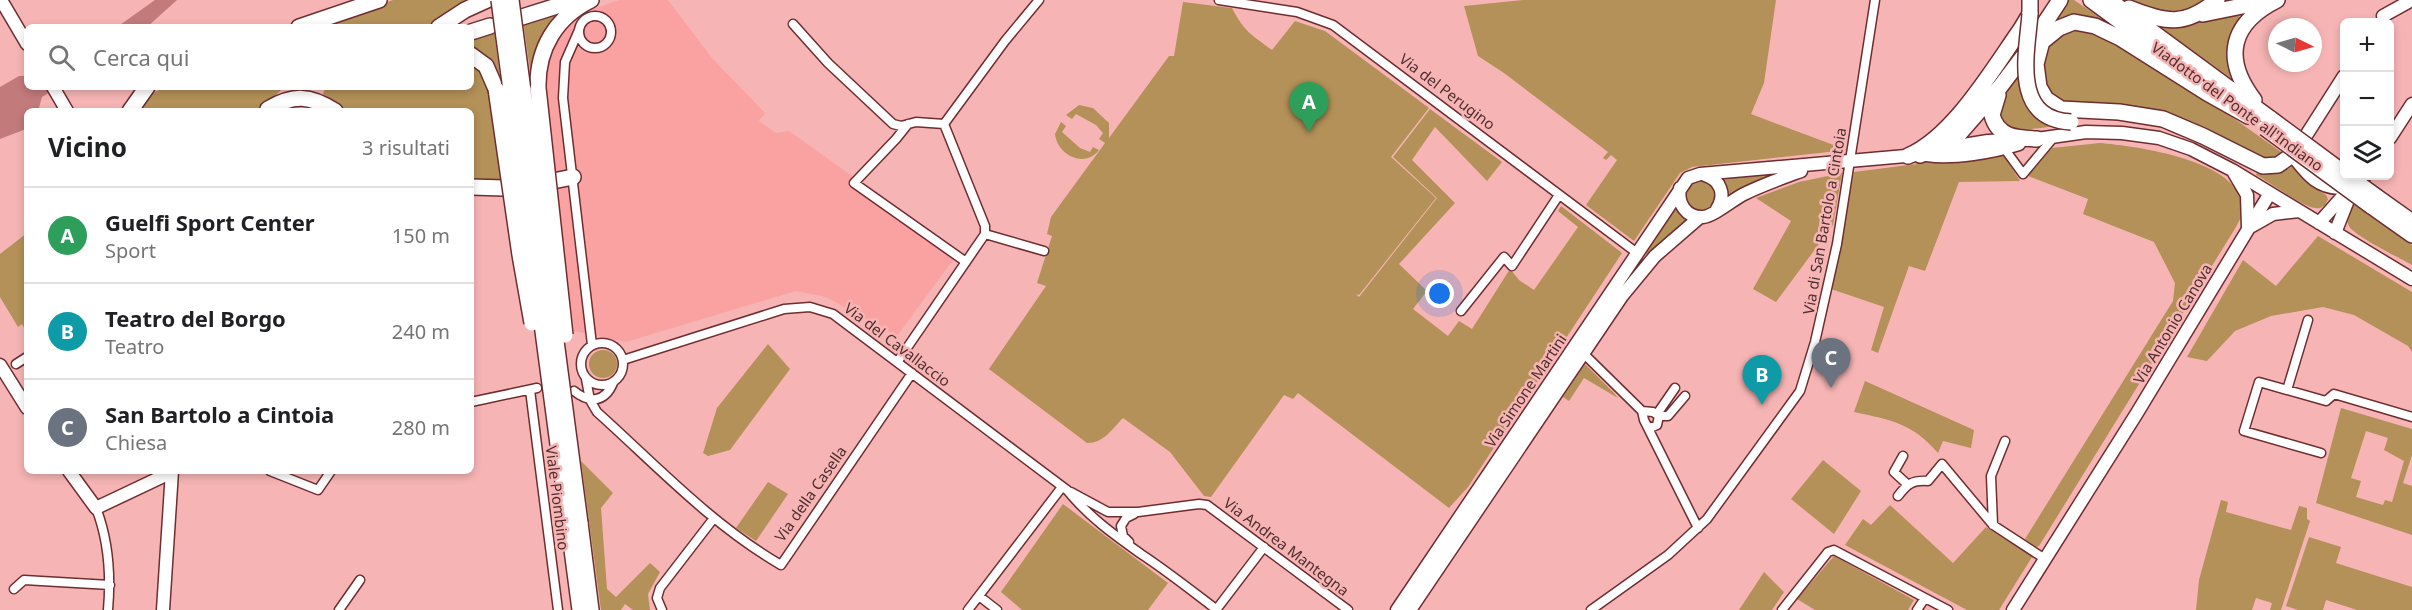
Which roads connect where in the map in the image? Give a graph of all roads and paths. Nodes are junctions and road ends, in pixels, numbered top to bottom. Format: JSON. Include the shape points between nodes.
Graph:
{"nodes":[{"id":1,"x":1,"y":0,"type":"edge"},
{"id":2,"x":379,"y":0,"type":"edge"},
{"id":3,"x":486,"y":0,"type":"edge"},
{"id":4,"x":499,"y":0,"type":"edge"},
{"id":5,"x":511,"y":0,"type":"edge"},
{"id":6,"x":576,"y":0,"type":"edge"},
{"id":7,"x":591,"y":0,"type":"edge"},
{"id":8,"x":1039,"y":0,"type":"edge"},
{"id":9,"x":1219,"y":0,"type":"edge"},
{"id":10,"x":1875,"y":0,"type":"edge"},
{"id":11,"x":2060,"y":0,"type":"edge"},
{"id":12,"x":2091,"y":0,"type":"edge"},
{"id":13,"x":2110,"y":0,"type":"edge"},
{"id":14,"x":2217,"y":0,"type":"edge"},
{"id":15,"x":2270,"y":0,"type":"edge"},
{"id":16,"x":2277,"y":0,"type":"edge"},
{"id":17,"x":2387,"y":0,"type":"edge"},
{"id":18,"x":2412,"y":0,"type":"edge"},
{"id":19,"x":2030,"y":7,"type":"edge"},
{"id":20,"x":2200,"y":15,"type":"junction"},
{"id":21,"x":522,"y":17,"type":"dead end"},
{"id":22,"x":2381,"y":18,"type":"edge"},
{"id":23,"x":2383,"y":18,"type":"edge"},
{"id":24,"x":308,"y":24,"type":"edge"},
{"id":25,"x":444,"y":24,"type":"edge"},
{"id":26,"x":793,"y":24,"type":"dead end"},
{"id":27,"x":490,"y":26,"type":"dead end"},
{"id":28,"x":579,"y":30,"type":"junction"},
{"id":29,"x":474,"y":31,"type":"edge"},
{"id":30,"x":24,"y":39,"type":"edge"},
{"id":31,"x":584,"y":44,"type":"junction"},
{"id":32,"x":2041,"y":45,"type":"junction"},
{"id":33,"x":572,"y":48,"type":"junction"},
{"id":34,"x":474,"y":57,"type":"edge"},
{"id":35,"x":2022,"y":58,"type":"junction"},
{"id":36,"x":2340,"y":82,"type":"edge"},
{"id":37,"x":2000,"y":87,"type":"junction"},
{"id":38,"x":55,"y":90,"type":"edge"},
{"id":39,"x":145,"y":90,"type":"edge"},
{"id":40,"x":291,"y":90,"type":"edge"},
{"id":41,"x":2412,"y":104,"type":"edge"},
{"id":42,"x":66,"y":108,"type":"edge"},
{"id":43,"x":132,"y":108,"type":"edge"},
{"id":44,"x":269,"y":108,"type":"edge"},
{"id":45,"x":271,"y":108,"type":"edge"},
{"id":46,"x":330,"y":108,"type":"edge"},
{"id":47,"x":2262,"y":119,"type":"junction"},
{"id":48,"x":908,"y":124,"type":"junction"},
{"id":49,"x":944,"y":124,"type":"junction"},
{"id":50,"x":2192,"y":131,"type":"junction"},
{"id":51,"x":2394,"y":132,"type":"edge"},
{"id":52,"x":2307,"y":134,"type":"dead end"},
{"id":53,"x":2054,"y":137,"type":"junction"},
{"id":54,"x":2037,"y":139,"type":"junction"},
{"id":55,"x":2004,"y":148,"type":"junction"},
{"id":56,"x":1914,"y":155,"type":"junction"},
{"id":57,"x":2292,"y":155,"type":"joint"},
{"id":58,"x":1851,"y":161,"type":"junction"},
{"id":59,"x":1814,"y":165,"type":"junction"},
{"id":60,"x":2232,"y":170,"type":"junction"},
{"id":61,"x":1704,"y":174,"type":"junction"},
{"id":62,"x":573,"y":177,"type":"junction"},
{"id":63,"x":553,"y":180,"type":"dead end"},
{"id":64,"x":474,"y":187,"type":"edge"},
{"id":65,"x":2345,"y":187,"type":"edge"},
{"id":66,"x":504,"y":188,"type":"dead end"},
{"id":67,"x":1680,"y":188,"type":"junction"},
{"id":68,"x":2270,"y":193,"type":"junction"},
{"id":69,"x":1559,"y":195,"type":"junction"},
{"id":70,"x":2374,"y":202,"type":"junction"},
{"id":71,"x":1717,"y":209,"type":"junction"},
{"id":72,"x":2299,"y":211,"type":"junction"},
{"id":73,"x":1700,"y":217,"type":"junction"},
{"id":74,"x":2412,"y":222,"type":"edge"},
{"id":75,"x":2319,"y":223,"type":"junction"},
{"id":76,"x":2248,"y":228,"type":"junction"},
{"id":77,"x":2335,"y":233,"type":"junction"},
{"id":78,"x":985,"y":234,"type":"junction"},
{"id":79,"x":2412,"y":235,"type":"edge"},
{"id":80,"x":1044,"y":251,"type":"dead end"},
{"id":81,"x":1637,"y":253,"type":"junction"},
{"id":82,"x":966,"y":262,"type":"junction"},
{"id":83,"x":2412,"y":279,"type":"edge"},
{"id":84,"x":1461,"y":311,"type":"dead end"},
{"id":85,"x":2308,"y":320,"type":"dead end"},
{"id":86,"x":592,"y":345,"type":"junction"},
{"id":87,"x":1583,"y":353,"type":"junction"},
{"id":88,"x":24,"y":359,"type":"edge"},
{"id":89,"x":622,"y":360,"type":"junction"},
{"id":90,"x":898,"y":362,"type":"junction"},
{"id":91,"x":16,"y":364,"type":"dead end"},
{"id":92,"x":0,"y":365,"type":"edge"},
{"id":93,"x":912,"y":373,"type":"junction"},
{"id":94,"x":586,"y":379,"type":"junction"},
{"id":95,"x":613,"y":382,"type":"junction"},
{"id":96,"x":1675,"y":388,"type":"dead end"},
{"id":97,"x":2287,"y":390,"type":"junction"},
{"id":98,"x":574,"y":391,"type":"dead end"},
{"id":99,"x":1685,"y":396,"type":"dead end"},
{"id":100,"x":590,"y":400,"type":"junction"},
{"id":101,"x":474,"y":401,"type":"edge"},
{"id":102,"x":24,"y":403,"type":"edge"},
{"id":103,"x":1642,"y":411,"type":"junction"},
{"id":104,"x":1658,"y":415,"type":"junction"},
{"id":105,"x":554,"y":417,"type":"junction"},
{"id":106,"x":2412,"y":417,"type":"edge"},
{"id":107,"x":1650,"y":428,"type":"junction"},
{"id":108,"x":2005,"y":441,"type":"dead end"},
{"id":109,"x":569,"y":446,"type":"junction"},
{"id":110,"x":2320,"y":453,"type":"dead end"},
{"id":111,"x":1903,"y":456,"type":"dead end"},
{"id":112,"x":71,"y":474,"type":"edge"},
{"id":113,"x":167,"y":474,"type":"edge"},
{"id":114,"x":173,"y":474,"type":"edge"},
{"id":115,"x":278,"y":474,"type":"edge"},
{"id":116,"x":329,"y":474,"type":"edge"},
{"id":117,"x":1907,"y":484,"type":"junction"},
{"id":118,"x":1065,"y":488,"type":"junction"},
{"id":119,"x":1898,"y":496,"type":"dead end"},
{"id":120,"x":96,"y":508,"type":"junction"},
{"id":121,"x":1137,"y":512,"type":"junction"},
{"id":122,"x":714,"y":518,"type":"junction"},
{"id":123,"x":574,"y":525,"type":"junction"},
{"id":124,"x":1993,"y":525,"type":"junction"},
{"id":125,"x":1698,"y":528,"type":"junction"},
{"id":126,"x":1264,"y":547,"type":"junction"},
{"id":127,"x":1141,"y":553,"type":"junction"},
{"id":128,"x":2045,"y":559,"type":"junction"},
{"id":129,"x":360,"y":580,"type":"dead end"},
{"id":130,"x":110,"y":585,"type":"junction"},
{"id":131,"x":14,"y":589,"type":"dead end"},
{"id":132,"x":980,"y":596,"type":"junction"},
{"id":133,"x":1925,"y":598,"type":"junction"},
{"id":134,"x":108,"y":610,"type":"edge"},
{"id":135,"x":163,"y":610,"type":"edge"},
{"id":136,"x":339,"y":610,"type":"edge"},
{"id":137,"x":558,"y":610,"type":"edge"},
{"id":138,"x":580,"y":610,"type":"edge"},
{"id":139,"x":591,"y":610,"type":"edge"},
{"id":140,"x":662,"y":610,"type":"edge"},
{"id":141,"x":968,"y":610,"type":"edge"},
{"id":142,"x":997,"y":610,"type":"edge"},
{"id":143,"x":1216,"y":610,"type":"edge"},
{"id":144,"x":1348,"y":610,"type":"edge"},
{"id":145,"x":1397,"y":610,"type":"edge"},
{"id":146,"x":1410,"y":610,"type":"edge"},
{"id":147,"x":1591,"y":610,"type":"edge"},
{"id":148,"x":1782,"y":610,"type":"edge"},
{"id":149,"x":1917,"y":610,"type":"edge"},
{"id":150,"x":1948,"y":610,"type":"edge"},
{"id":151,"x":2013,"y":610,"type":"edge"}],
"edges":[{"from":1,"to":30,"type":"street"},
{"from":2,"to":24,"type":"highway"},
{"from":3,"to":25,"type":"highway"},
{"from":4,"to":105,"type":"highway","bridge":true},
{"from":5,"to":109,"type":"highway","bridge":true},
{"from":6,"to":21,"type":"highway"},
{"from":7,"to":109,"type":"highway","bridge":true,"via":[[569,13],[550,37],[538,68],[565,336]]},
{"from":8,"to":49,"type":"street"},
{"from":9,"to":69,"type":"street","name":"Via del Perugino","via":[[1297,12],[1333,25]]},
{"from":10,"to":58,"type":"street","name":"Via di San Bartolo a Cintoia"},
{"from":11,"to":35,"type":"highway"},
{"from":12,"to":47,"type":"highway","name":"Viadotto del Ponte all'Indiano"},
{"from":13,"to":20,"type":"highway","via":[[2161,19]]},
{"from":13,"to":47,"type":"highway","name":"Viadotto del Ponte all'Indiano"},
{"from":14,"to":20,"type":"highway"},
{"from":15,"to":20,"type":"highway"},
{"from":16,"to":47,"type":"highway","via":[[2249,18],[2236,44],[2241,80]]},
{"from":17,"to":22,"type":"street"},
{"from":18,"to":23,"type":"street"},
{"from":19,"to":50,"type":"highway","bridge":true,"via":[[2026,77],[2028,92],[2044,113],[2071,122],[2118,120]]},
{"from":19,"to":56,"type":"highway","via":[[2016,37],[1950,126]]},
{"from":26,"to":48,"type":"street","via":[[893,124]]},
{"from":27,"to":29,"type":"highway"},
{"from":28,"to":31,"type":"street"},
{"from":28,"to":31,"type":"street","via":[[593,16],[604,19],[611,27],[604,46],[593,49]]},
{"from":28,"to":33,"type":"street"},
{"from":31,"to":33,"type":"street"},
{"from":32,"to":35,"type":"highway"},
{"from":32,"to":47,"type":"highway","via":[[2070,23],[2095,26],[2207,93]]},
{"from":32,"to":50,"type":"highway","via":[[2036,57],[2037,80],[2042,95],[2056,107],[2151,116]]},
{"from":33,"to":62,"type":"street","via":[[565,62],[562,86]]},
{"from":34,"to":105,"type":"highway","bridge":true,"via":[[486,66],[495,89],[526,294]]},
{"from":35,"to":37,"type":"highway"},
{"from":36,"to":52,"type":"street"},
{"from":37,"to":54,"type":"highway","via":[[1992,112],[1997,127],[2012,137]]},
{"from":37,"to":56,"type":"highway","via":[[1959,134],[1936,149]]},
{"from":38,"to":42,"type":"street"},
{"from":39,"to":43,"type":"highway"},
{"from":40,"to":44,"type":"highway"},
{"from":41,"to":51,"type":"street"},
{"from":45,"to":46,"type":"highway","via":[[299,98]]},
{"from":47,"to":65,"type":"highway","name":"Viadotto del Ponte all'Indiano","bridge":true},
{"from":47,"to":70,"type":"highway","name":"Viadotto del Ponte all'Indiano","bridge":true},
{"from":48,"to":49,"type":"street"},
{"from":48,"to":82,"type":"street","via":[[854,183]]},
{"from":49,"to":78,"type":"street"},
{"from":50,"to":57,"type":"highway","via":[[2263,166],[2278,165]]},
{"from":53,"to":54,"type":"street","name":"Via Simone Martini"},
{"from":53,"to":55,"type":"street","via":[[2023,174]]},
{"from":53,"to":60,"type":"street","name":"Via Simone Martini","via":[[2095,132],[2148,136],[2191,149]]},
{"from":54,"to":55,"type":"street","name":"Via Simone Martini"},
{"from":54,"to":56,"type":"street","name":"Via Simone Martini","via":[[1978,142]]},
{"from":55,"to":56,"type":"street","name":"Via Simone Martini","via":[[1938,157]]},
{"from":56,"to":58,"type":"street","name":"Via Simone Martini"},
{"from":57,"to":65,"type":"street","via":[[2314,182],[2326,187]]},
{"from":58,"to":59,"type":"street","name":"Via Simone Martini"},
{"from":58,"to":125,"type":"street","name":"Via di San Bartolo a Cintoia","via":[[1837,244],[1800,391]]},
{"from":59,"to":61,"type":"street","name":"Via Simone Martini"},
{"from":59,"to":71,"type":"street","name":"Via Simone Martini"},
{"from":60,"to":68,"type":"street","name":"Via Simone Martini"},
{"from":60,"to":76,"type":"street","via":[[2247,195]]},
{"from":61,"to":67,"type":"street","name":"Via Simone Martini","via":[[1692,176]]},
{"from":61,"to":71,"type":"street","via":[[1717,181],[1722,190]]},
{"from":62,"to":63,"type":"highway"},
{"from":62,"to":86,"type":"street"},
{"from":64,"to":66,"type":"highway"},
{"from":65,"to":70,"type":"highway","name":"Viadotto del Ponte all'Indiano","bridge":true},
{"from":65,"to":75,"type":"street"},
{"from":65,"to":77,"type":"street"},
{"from":67,"to":73,"type":"street","via":[[1682,206]]},
{"from":67,"to":81,"type":"street","name":"Via Simone Martini"},
{"from":68,"to":72,"type":"street"},
{"from":68,"to":76,"type":"street","name":"Via Antonio Canova"},
{"from":69,"to":81,"type":"street","name":"Via del Perugino"},
{"from":69,"to":84,"type":"street","via":[[1512,266],[1504,257]]},
{"from":70,"to":74,"type":"highway","name":"Viadotto del Ponte all'Indiano"},
{"from":70,"to":79,"type":"highway","name":"Viadotto del Ponte all'Indiano"},
{"from":71,"to":73,"type":"street","name":"Via Simone Martini"},
{"from":72,"to":75,"type":"street"},
{"from":72,"to":76,"type":"street","via":[[2273,214]]},
{"from":73,"to":87,"type":"street","name":"Via Simone Martini","via":[[1644,268]]},
{"from":75,"to":77,"type":"street"},
{"from":76,"to":128,"type":"street","name":"Via Antonio Canova"},
{"from":77,"to":83,"type":"street"},
{"from":78,"to":80,"type":"street"},
{"from":78,"to":82,"type":"street"},
{"from":81,"to":145,"type":"street","name":"Via Simone Martini"},
{"from":82,"to":90,"type":"street"},
{"from":85,"to":97,"type":"street"},
{"from":86,"to":89,"type":"street","via":[[611,345]]},
{"from":86,"to":94,"type":"street","via":[[577,370]]},
{"from":87,"to":103,"type":"street"},
{"from":87,"to":146,"type":"street","name":"Via Simone Martini"},
{"from":88,"to":91,"type":"street"},
{"from":89,"to":90,"type":"street","name":"Via del Cavallaccio","via":[[776,311],[801,307],[833,314]]},
{"from":89,"to":95,"type":"street","via":[[621,373]]},
{"from":90,"to":93,"type":"street","name":"Via del Cavallaccio"},
{"from":92,"to":102,"type":"street"},
{"from":93,"to":118,"type":"street","name":"Via del Cavallaccio"},
{"from":93,"to":122,"type":"street","name":"Via della Casella","via":[[781,565]]},
{"from":94,"to":95,"type":"street","via":[[596,385]]},
{"from":94,"to":100,"type":"street","name":"Via della Casella"},
{"from":95,"to":100,"type":"street","via":[[604,396]]},
{"from":96,"to":104,"type":"street"},
{"from":97,"to":106,"type":"street","via":[[2326,401],[2334,394]]},
{"from":97,"to":110,"type":"street","via":[[2259,382],[2244,431]]},
{"from":98,"to":100,"type":"street","name":"Via della Casella"},
{"from":99,"to":104,"type":"street","via":[[1668,416]]},
{"from":100,"to":122,"type":"street","name":"Via della Casella","via":[[597,412]]},
{"from":101,"to":137,"type":"street","name":"Viale Piombino","via":[[533,389]]},
{"from":103,"to":104,"type":"street"},
{"from":103,"to":107,"type":"street"},
{"from":104,"to":107,"type":"street","via":[[1657,425]]},
{"from":105,"to":123,"type":"highway","bridge":true},
{"from":107,"to":125,"type":"street"},
{"from":108,"to":124,"type":"street","via":[[1991,476]]},
{"from":109,"to":123,"type":"highway","bridge":true},
{"from":111,"to":117,"type":"street","via":[[1894,472]]},
{"from":112,"to":120,"type":"street"},
{"from":113,"to":120,"type":"street"},
{"from":114,"to":135,"type":"street"},
{"from":115,"to":116,"type":"street","via":[[318,490]]},
{"from":117,"to":119,"type":"street"},
{"from":117,"to":124,"type":"street","via":[[1928,481],[1942,464]]},
{"from":118,"to":121,"type":"street","name":"Via Andrea Mantegna","via":[[1108,512]]},
{"from":118,"to":127,"type":"street","name":"Via del Cavallaccio","via":[[1094,520]]},
{"from":118,"to":132,"type":"street"},
{"from":120,"to":130,"type":"street","via":[[106,544]]},
{"from":121,"to":126,"type":"street","name":"Via Andrea Mantegna","via":[[1205,504]]},
{"from":121,"to":127,"type":"street","via":[[1124,520],[1121,531]]},
{"from":122,"to":140,"type":"street","via":[[660,588],[657,598]]},
{"from":123,"to":138,"type":"highway"},
{"from":123,"to":139,"type":"highway"},
{"from":124,"to":128,"type":"street"},
{"from":125,"to":147,"type":"street","name":"Via di San Bartolo a Cintoia","via":[[1639,577]]},
{"from":126,"to":143,"type":"street"},
{"from":126,"to":144,"type":"street","name":"Via Andrea Mantegna"},
{"from":127,"to":143,"type":"street","name":"Via del Cavallaccio"},
{"from":128,"to":151,"type":"street","name":"Via Antonio Canova"},
{"from":129,"to":136,"type":"street"},
{"from":130,"to":131,"type":"street","via":[[24,580]]},
{"from":130,"to":134,"type":"street"},
{"from":132,"to":141,"type":"street"},
{"from":132,"to":142,"type":"street"},
{"from":133,"to":148,"type":"street","via":[[1833,550]]},
{"from":133,"to":149,"type":"street"},
{"from":133,"to":150,"type":"street"}]}
